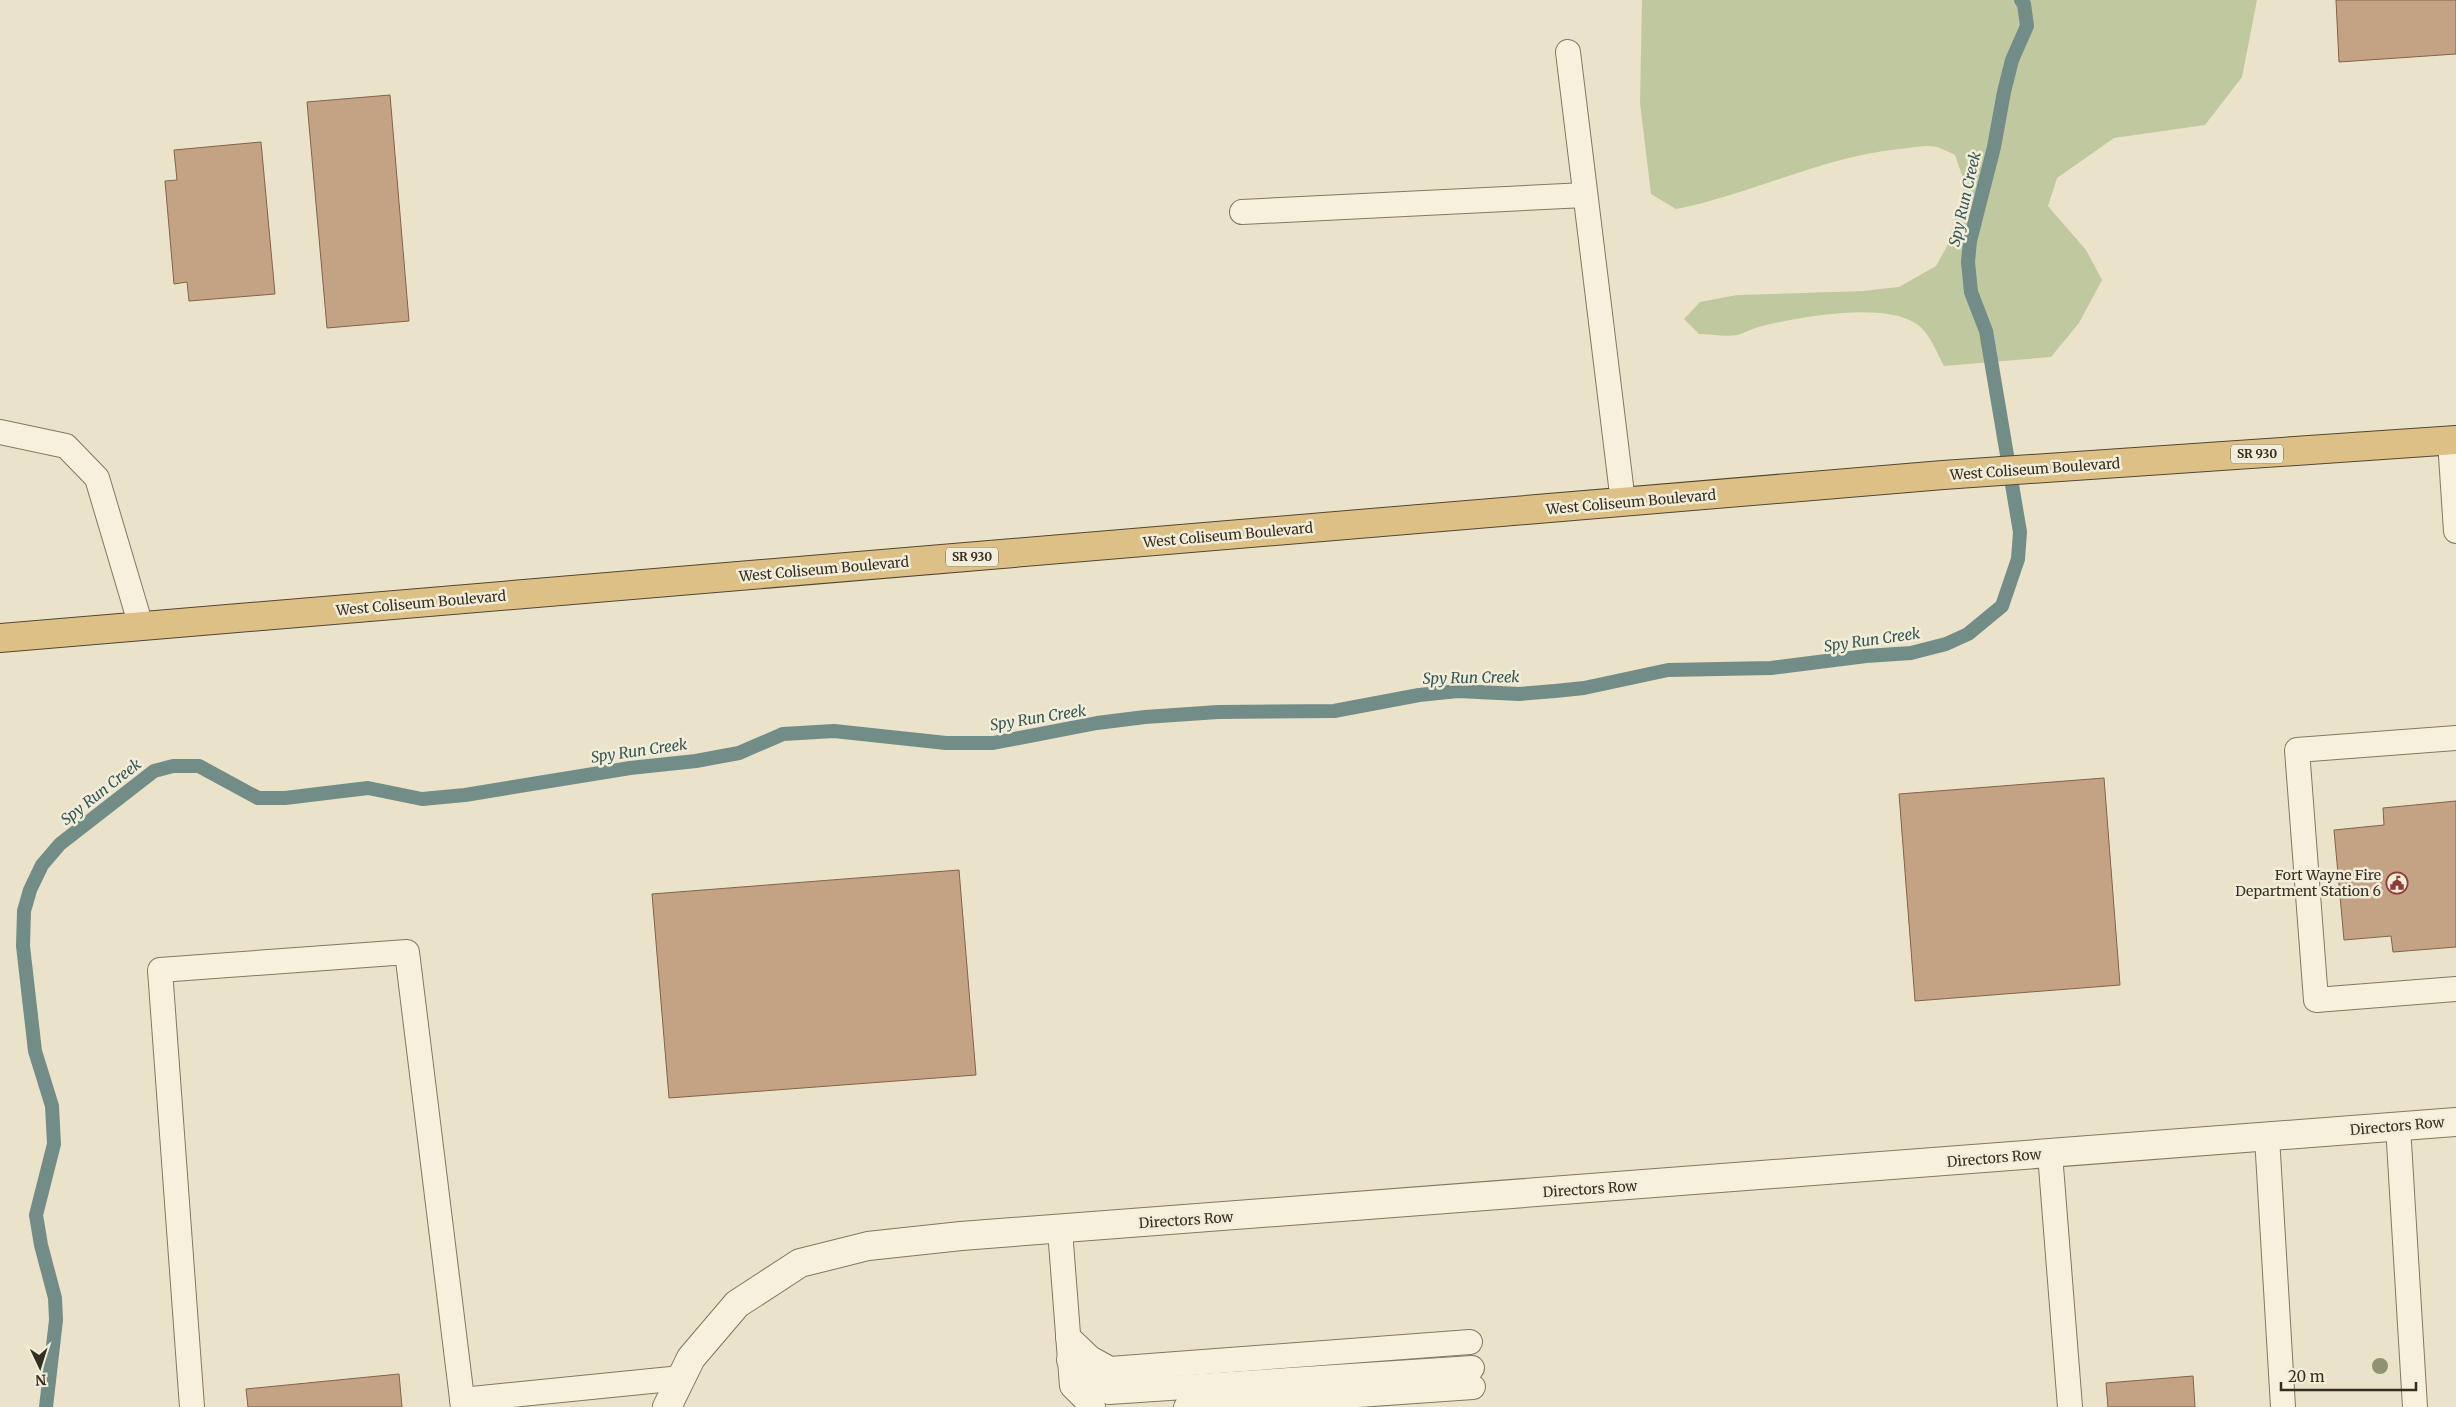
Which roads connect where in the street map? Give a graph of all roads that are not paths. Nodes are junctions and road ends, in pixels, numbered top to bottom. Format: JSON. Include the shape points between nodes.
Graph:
{"nodes":[{"id":1,"x":1568,"y":52,"type":"dead end"},
{"id":2,"x":1586,"y":195,"type":"junction"},
{"id":3,"x":1242,"y":212,"type":"dead end"},
{"id":4,"x":0,"y":432,"type":"edge"},
{"id":5,"x":2453,"y":440,"type":"edge"},
{"id":6,"x":1624,"y":502,"type":"junction"},
{"id":7,"x":2456,"y":531,"type":"edge"},
{"id":8,"x":141,"y":626,"type":"junction"},
{"id":9,"x":0,"y":638,"type":"edge"},
{"id":10,"x":2456,"y":738,"type":"edge"},
{"id":11,"x":2456,"y":989,"type":"edge"},
{"id":12,"x":2456,"y":1122,"type":"edge"},
{"id":13,"x":2398,"y":1126,"type":"junction"},
{"id":14,"x":2267,"y":1137,"type":"junction"},
{"id":15,"x":2050,"y":1154,"type":"junction"},
{"id":16,"x":1060,"y":1230,"type":"junction"},
{"id":17,"x":1470,"y":1342,"type":"dead end"},
{"id":18,"x":1069,"y":1348,"type":"junction"},
{"id":19,"x":681,"y":1378,"type":"junction"},
{"id":20,"x":1078,"y":1402,"type":"edge"},
{"id":21,"x":462,"y":1403,"type":"edge"},
{"id":22,"x":192,"y":1407,"type":"edge"},
{"id":23,"x":667,"y":1407,"type":"edge"},
{"id":24,"x":1186,"y":1407,"type":"edge"},
{"id":25,"x":2070,"y":1407,"type":"edge"},
{"id":26,"x":2283,"y":1407,"type":"edge"},
{"id":27,"x":2415,"y":1407,"type":"edge"}],
"edges":[{"from":1,"to":2,"type":"lane"},
{"from":2,"to":3,"type":"lane"},
{"from":2,"to":6,"type":"lane"},
{"from":4,"to":8,"type":"lane","via":[[66,446],[97,478]]},
{"from":5,"to":6,"type":"highway","name":"West Coliseum Boulevard","number":"SR 930","via":[[1943,475]]},
{"from":5,"to":7,"type":"lane"},
{"from":6,"to":8,"type":"highway","name":"West Coliseum Boulevard","number":"SR 930"},
{"from":8,"to":9,"type":"highway","name":"West Coliseum Boulevard","number":"SR 930"},
{"from":10,"to":11,"type":"lane","via":[[2297,750],[2316,1000]]},
{"from":12,"to":13,"type":"street","name":"Directors Row"},
{"from":13,"to":14,"type":"street","name":"Directors Row"},
{"from":13,"to":27,"type":"lane"},
{"from":14,"to":15,"type":"street","name":"Directors Row"},
{"from":14,"to":26,"type":"lane"},
{"from":15,"to":16,"type":"street","name":"Directors Row"},
{"from":15,"to":25,"type":"lane"},
{"from":16,"to":18,"type":"lane"},
{"from":16,"to":19,"type":"street","name":"Directors Row","via":[[868,1246],[800,1264],[737,1304],[690,1358]]},
{"from":17,"to":18,"type":"lane","via":[[1110,1370]]},
{"from":18,"to":20,"type":"lane"},
{"from":18,"to":24,"type":"lane","via":[[1093,1383],[1109,1392],[1473,1378]]},
{"from":19,"to":21,"type":"lane"},
{"from":19,"to":23,"type":"street","name":"Directors Row"},
{"from":21,"to":22,"type":"lane","via":[[406,952],[160,970]]}]}
